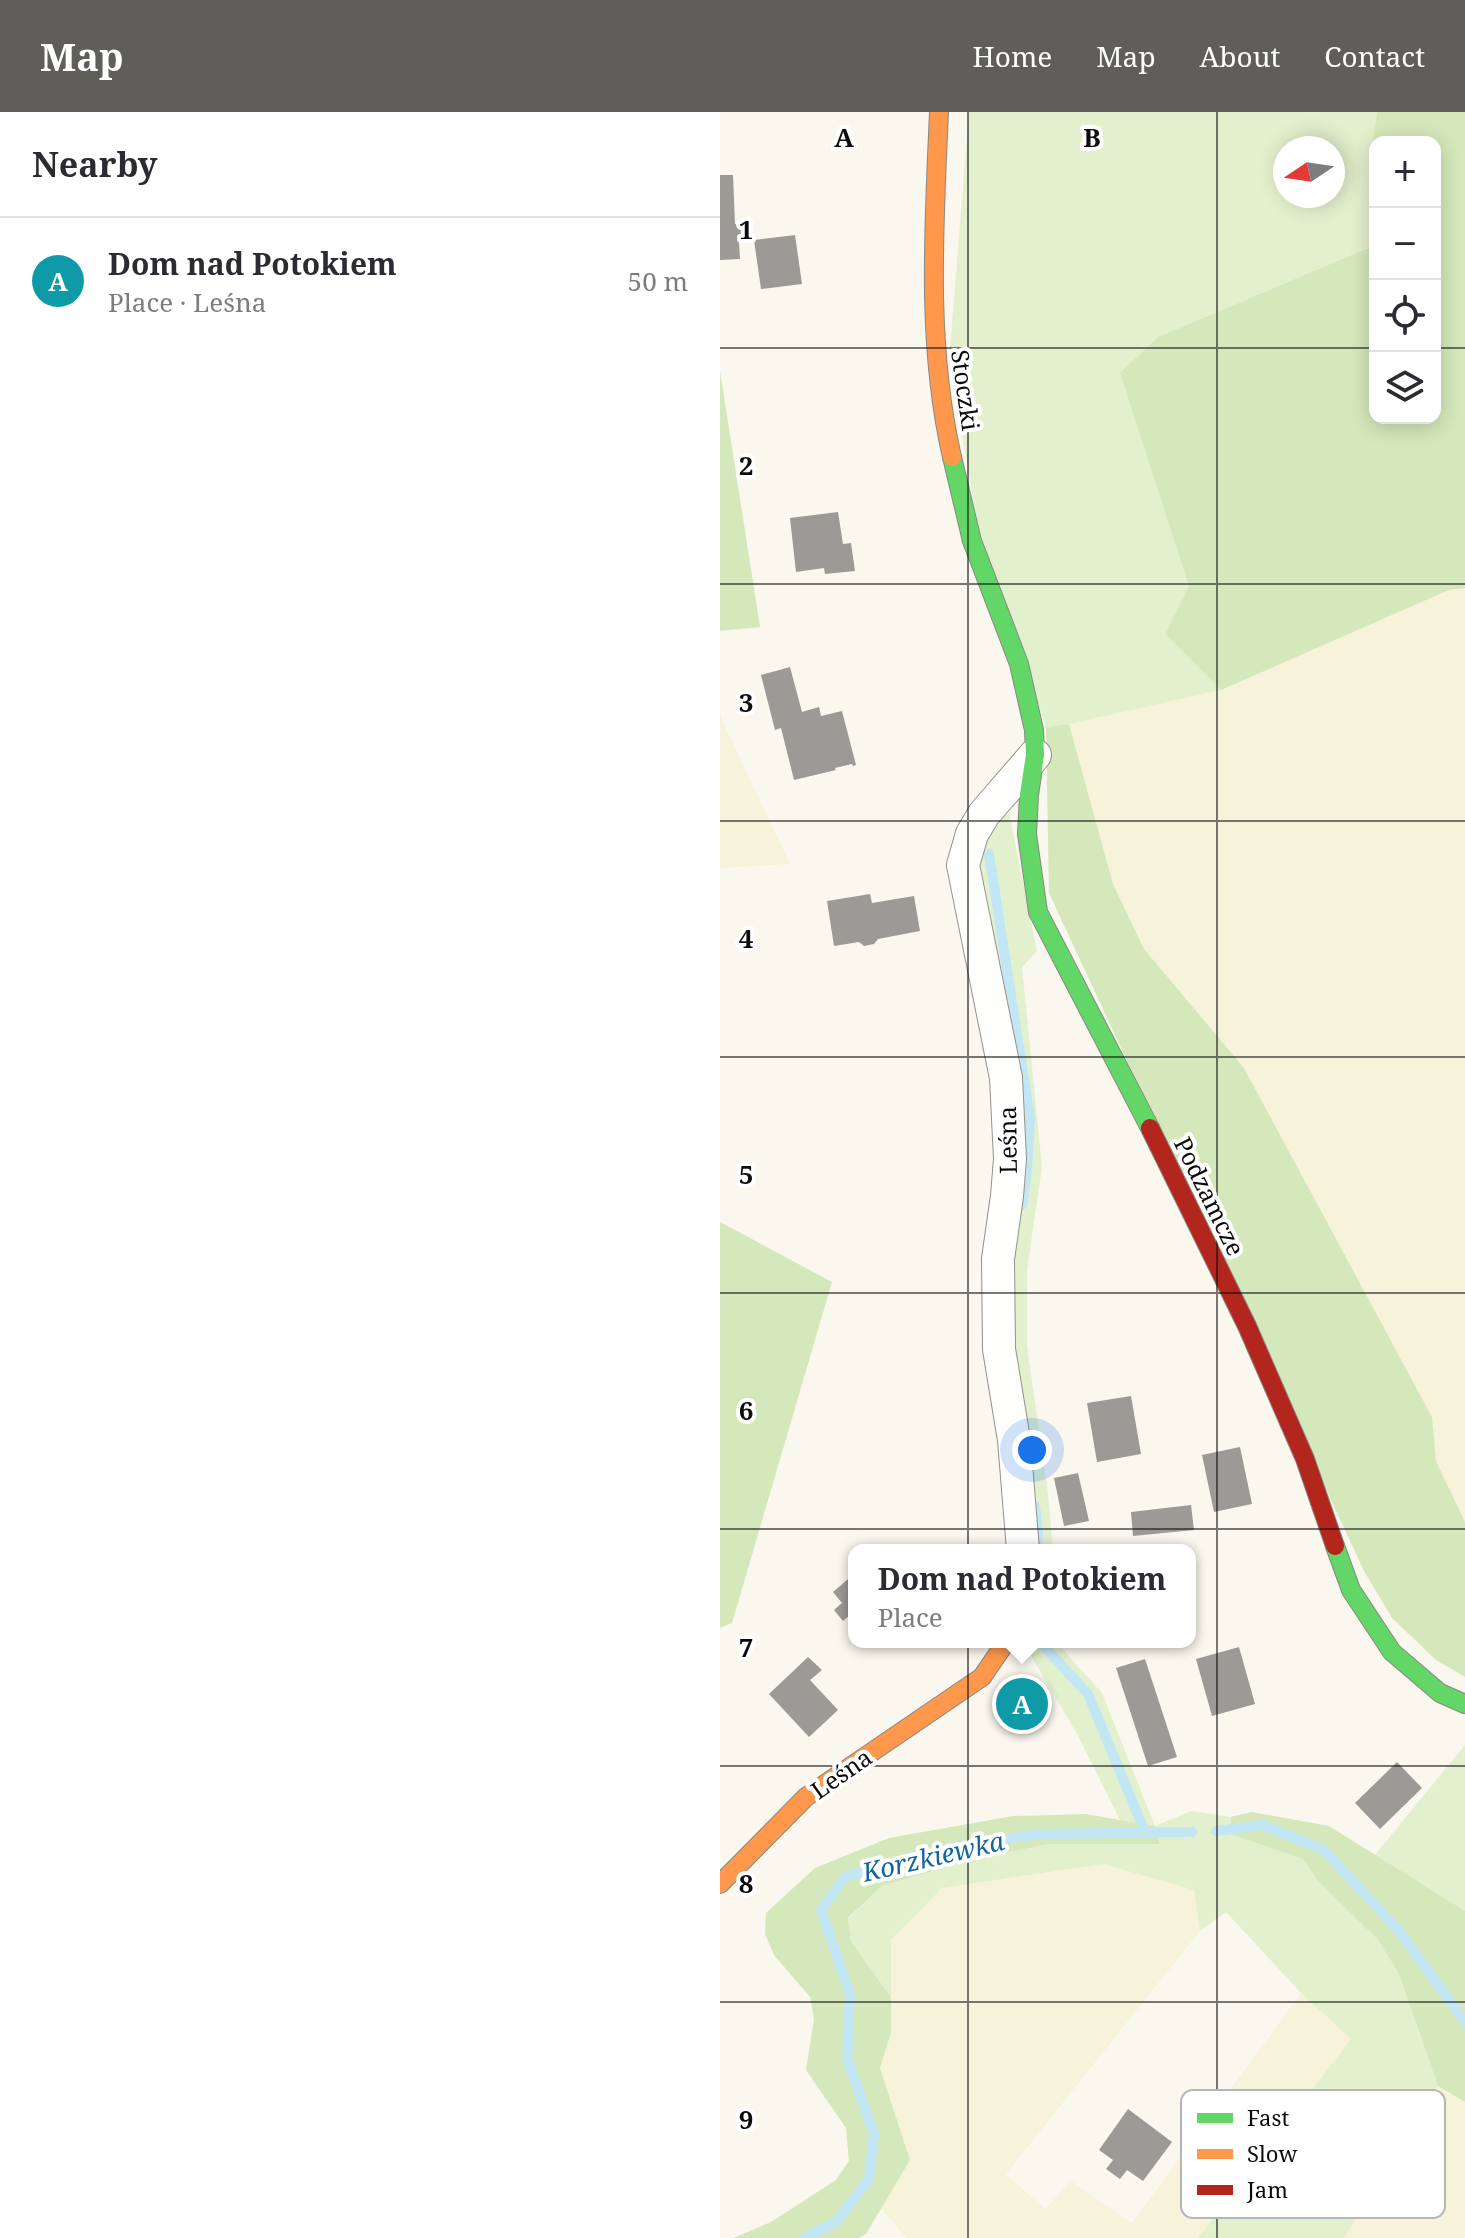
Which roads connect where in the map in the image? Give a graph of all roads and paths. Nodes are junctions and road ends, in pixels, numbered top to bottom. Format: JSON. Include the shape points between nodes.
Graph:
{"nodes":[{"id":1,"x":939,"y":112,"type":"edge"},
{"id":2,"x":1019,"y":664,"type":"joint"},
{"id":3,"x":1035,"y":755,"type":"junction"},
{"id":4,"x":1023,"y":1544,"type":"edge"},
{"id":5,"x":1002,"y":1648,"type":"edge"},
{"id":6,"x":1465,"y":1704,"type":"edge"},
{"id":7,"x":720,"y":1884,"type":"edge"}],
"edges":[{"from":1,"to":2,"type":"street","name":"Stoczki","via":[[934,333],[947,434],[972,541]]},
{"from":2,"to":3,"type":"street","name":"Podzamcze"},
{"from":3,"to":4,"type":"street","name":"Leśna","via":[[984,814],[963,865],[1006,1078],[1010,1159],[998,1259],[999,1349],[1014,1440]]},
{"from":3,"to":6,"type":"street","name":"Podzamcze","via":[[1027,834],[1038,912],[1247,1326],[1305,1459],[1351,1590],[1392,1652],[1440,1693]]},
{"from":5,"to":7,"type":"street","name":"Leśna","via":[[982,1677],[806,1797]]}]}
